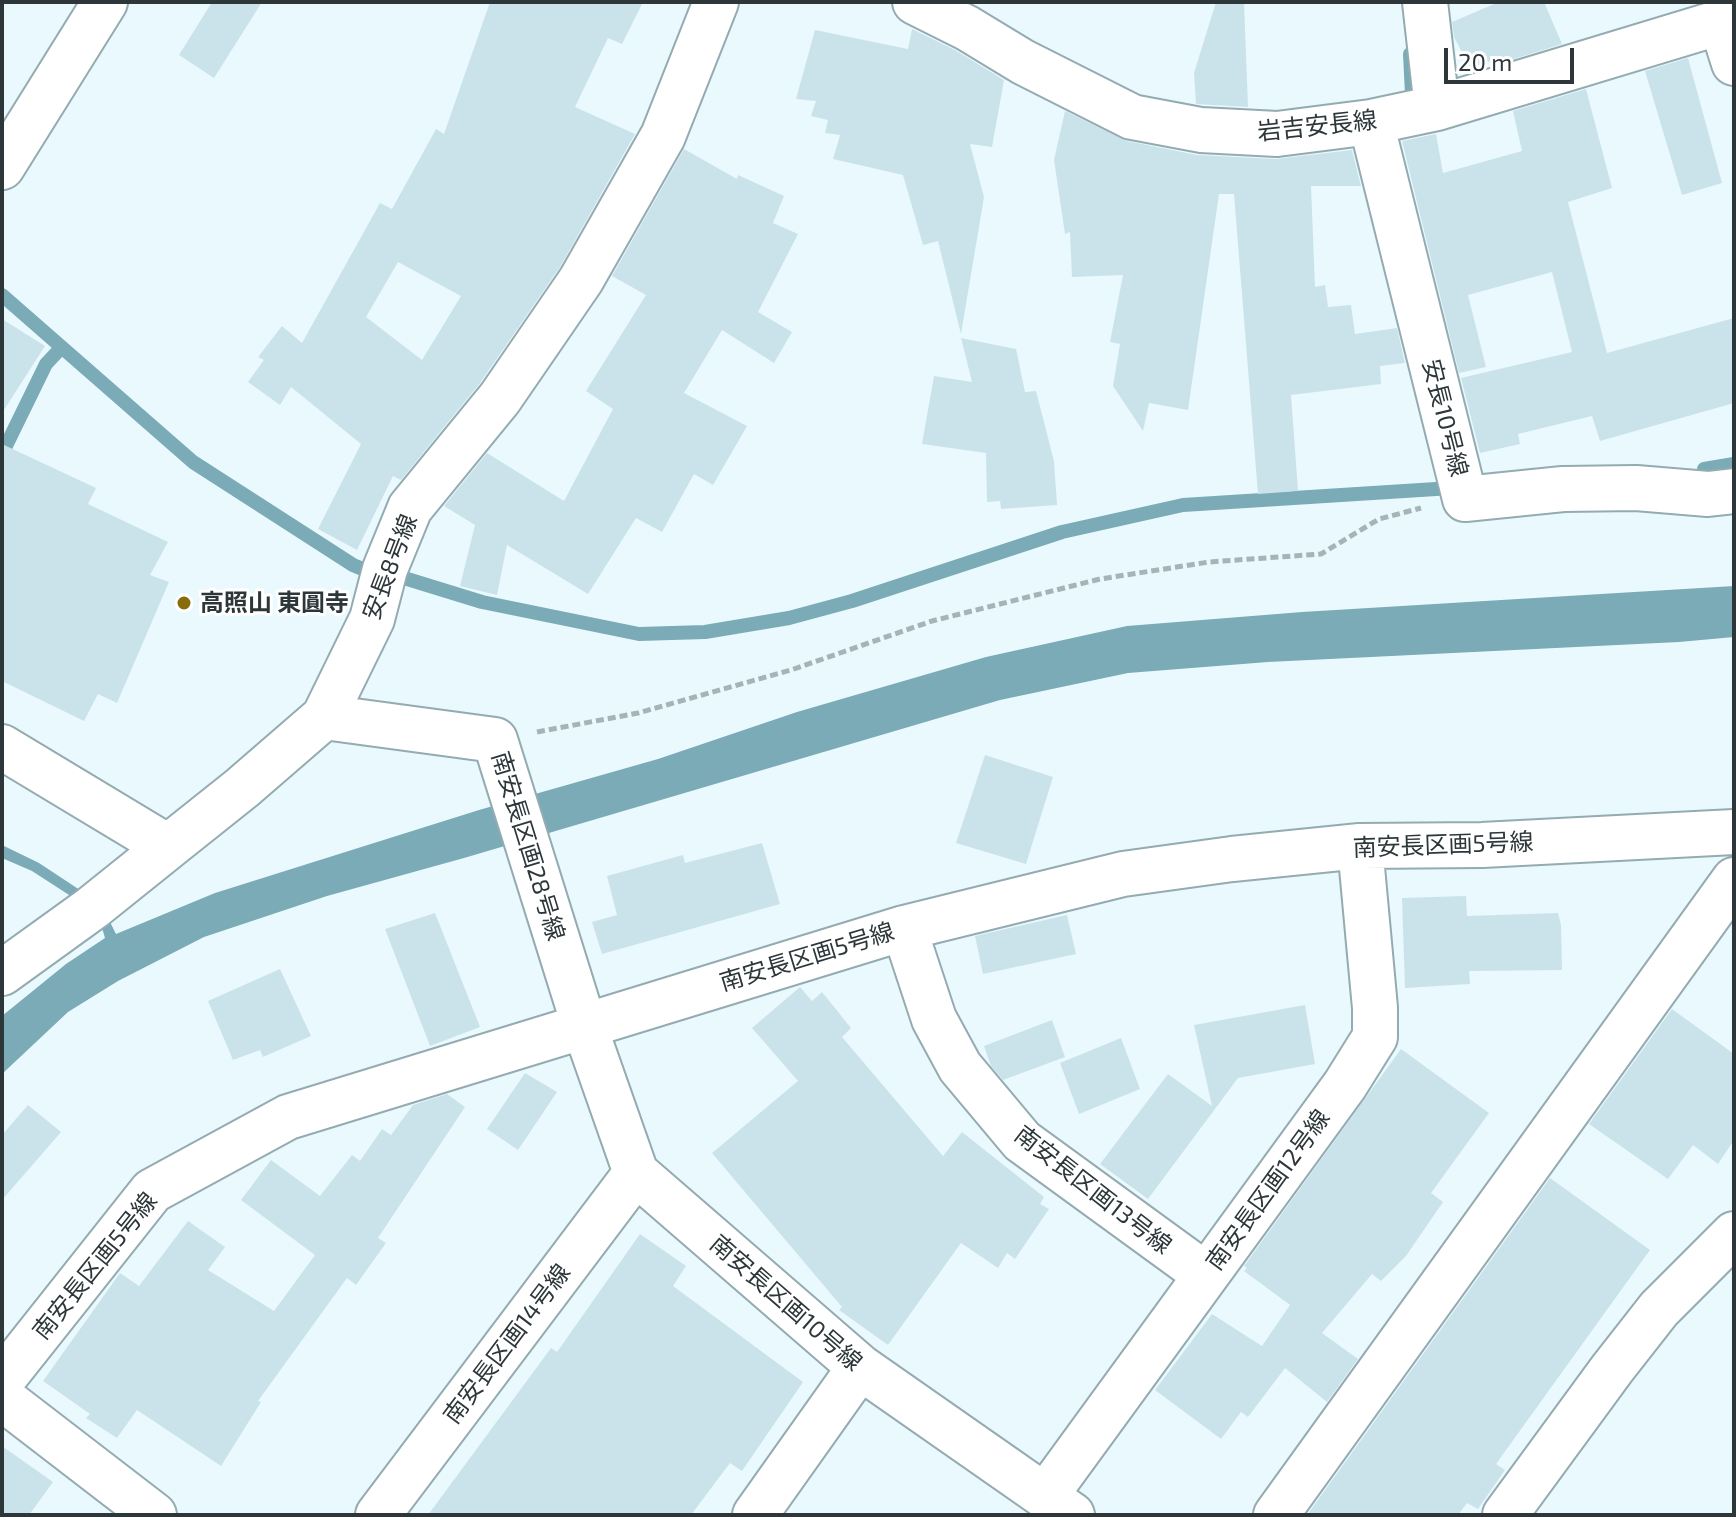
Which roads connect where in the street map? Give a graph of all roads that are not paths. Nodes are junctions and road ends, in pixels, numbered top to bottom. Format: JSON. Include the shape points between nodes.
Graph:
{"nodes":[{"id":1,"x":105,"y":2,"type":"edge"},
{"id":2,"x":716,"y":2,"type":"edge"},
{"id":3,"x":915,"y":2,"type":"edge"},
{"id":4,"x":1425,"y":2,"type":"edge"},
{"id":5,"x":969,"y":15,"type":"edge"},
{"id":6,"x":1728,"y":20,"type":"edge"},
{"id":7,"x":1734,"y":63,"type":"edge"},
{"id":8,"x":1437,"y":108,"type":"junction"},
{"id":9,"x":1371,"y":122,"type":"junction"},
{"id":10,"x":2,"y":167,"type":"edge"},
{"id":11,"x":1734,"y":491,"type":"edge"},
{"id":12,"x":324,"y":717,"type":"junction"},
{"id":13,"x":2,"y":747,"type":"edge"},
{"id":14,"x":1734,"y":832,"type":"edge"},
{"id":15,"x":1360,"y":846,"type":"junction"},
{"id":16,"x":168,"y":847,"type":"junction"},
{"id":17,"x":1734,"y":880,"type":"edge"},
{"id":18,"x":904,"y":928,"type":"junction"},
{"id":19,"x":2,"y":973,"type":"edge"},
{"id":20,"x":584,"y":1025,"type":"junction"},
{"id":21,"x":636,"y":1173,"type":"junction"},
{"id":22,"x":1734,"y":1234,"type":"edge"},
{"id":23,"x":1206,"y":1275,"type":"junction"},
{"id":24,"x":860,"y":1367,"type":"junction"},
{"id":25,"x":2,"y":1380,"type":"edge"},
{"id":26,"x":2,"y":1398,"type":"edge"},
{"id":27,"x":1059,"y":1505,"type":"edge"},
{"id":28,"x":154,"y":1515,"type":"edge"},
{"id":29,"x":378,"y":1515,"type":"edge"},
{"id":30,"x":755,"y":1515,"type":"edge"},
{"id":31,"x":1276,"y":1515,"type":"edge"},
{"id":32,"x":1505,"y":1515,"type":"edge"}],
"edges":[{"from":1,"to":10,"type":"street"},
{"from":2,"to":12,"type":"street","name":"安長8号線","via":[[663,136],[581,280],[500,398],[410,508],[372,619]]},
{"from":3,"to":5,"type":"street","name":"岩吉安長線"},
{"from":4,"to":8,"type":"street"},
{"from":5,"to":9,"type":"street","name":"岩吉安長線","via":[[1023,62],[1132,117],[1201,130],[1277,134]]},
{"from":6,"to":7,"type":"street"},
{"from":6,"to":8,"type":"street","name":"岩吉安長線"},
{"from":8,"to":9,"type":"street","name":"岩吉安長線"},
{"from":9,"to":11,"type":"street","name":"安長10号線","via":[[1465,499],[1563,489]]},
{"from":12,"to":16,"type":"street","name":"安長8号線"},
{"from":12,"to":20,"type":"street","name":"南安長区画28号線","via":[[495,740]]},
{"from":13,"to":16,"type":"street"},
{"from":14,"to":15,"type":"street","name":"南安長区画5号線"},
{"from":15,"to":18,"type":"street","name":"南安長区画5号線","via":[[1123,874]]},
{"from":15,"to":23,"type":"street","name":"南安長区画12号線","via":[[1375,1037]]},
{"from":16,"to":19,"type":"street","name":"安長8号線"},
{"from":17,"to":31,"type":"street"},
{"from":18,"to":20,"type":"street","name":"南安長区画5号線"},
{"from":18,"to":23,"type":"street","name":"南安長区画13号線","via":[[934,1019],[960,1067],[1022,1141]]},
{"from":20,"to":21,"type":"street","name":"南安長区画10号線"},
{"from":20,"to":25,"type":"street","name":"南安長区画5号線","via":[[288,1117],[152,1191]]},
{"from":21,"to":24,"type":"street","name":"南安長区画10号線"},
{"from":21,"to":29,"type":"street","name":"南安長区画14号線"},
{"from":22,"to":32,"type":"street","via":[[1659,1309]]},
{"from":23,"to":27,"type":"street","name":"南安長区画12号線"},
{"from":24,"to":27,"type":"street","name":"南安長区画10号線"},
{"from":24,"to":30,"type":"street"},
{"from":26,"to":28,"type":"street"}]}
